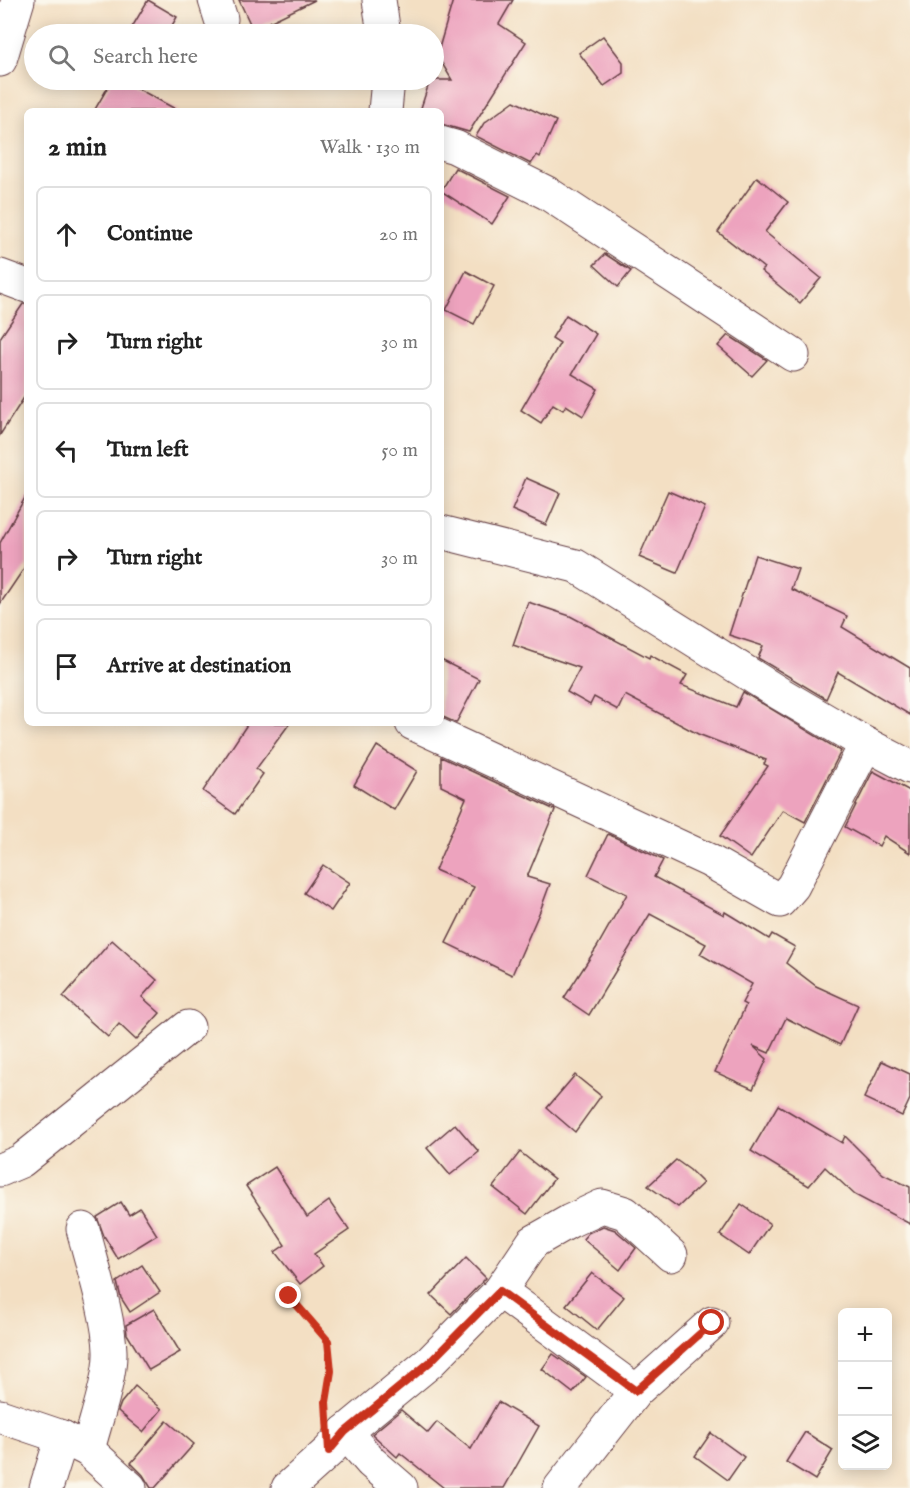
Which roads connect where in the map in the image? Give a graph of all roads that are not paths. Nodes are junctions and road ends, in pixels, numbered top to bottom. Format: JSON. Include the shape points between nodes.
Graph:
{"nodes":[{"id":1,"x":18,"y":0,"type":"edge"},
{"id":2,"x":379,"y":0,"type":"edge"},
{"id":3,"x":383,"y":24,"type":"edge"},
{"id":4,"x":0,"y":60,"type":"edge"},
{"id":5,"x":387,"y":90,"type":"edge"},
{"id":6,"x":385,"y":108,"type":"edge"},
{"id":7,"x":444,"y":144,"type":"edge"},
{"id":8,"x":0,"y":276,"type":"edge"},
{"id":9,"x":24,"y":285,"type":"edge"},
{"id":10,"x":793,"y":355,"type":"dead end"},
{"id":11,"x":444,"y":533,"type":"edge"},
{"id":12,"x":418,"y":726,"type":"edge"},
{"id":13,"x":866,"y":744,"type":"junction"},
{"id":14,"x":910,"y":767,"type":"edge"},
{"id":15,"x":188,"y":1027,"type":"dead end"},
{"id":16,"x":0,"y":1170,"type":"edge"},
{"id":17,"x":83,"y":1229,"type":"dead end"},
{"id":18,"x":671,"y":1255,"type":"dead end"},
{"id":19,"x":500,"y":1291,"type":"junction"},
{"id":20,"x":712,"y":1323,"type":"dead end"},
{"id":21,"x":636,"y":1391,"type":"junction"},
{"id":22,"x":0,"y":1416,"type":"edge"},
{"id":23,"x":337,"y":1441,"type":"junction"},
{"id":24,"x":75,"y":1444,"type":"junction"},
{"id":25,"x":46,"y":1488,"type":"edge"},
{"id":26,"x":130,"y":1488,"type":"edge"},
{"id":27,"x":288,"y":1488,"type":"edge"},
{"id":28,"x":401,"y":1488,"type":"edge"},
{"id":29,"x":560,"y":1488,"type":"edge"}],
"edges":[{"from":1,"to":4,"type":"street"},
{"from":2,"to":3,"type":"street"},
{"from":5,"to":6,"type":"street"},
{"from":7,"to":10,"type":"street","via":[[548,193]]},
{"from":8,"to":9,"type":"street"},
{"from":11,"to":13,"type":"street","via":[[576,566]]},
{"from":12,"to":13,"type":"street","via":[[708,860],[780,901],[793,886]]},
{"from":13,"to":14,"type":"street"},
{"from":15,"to":16,"type":"street","via":[[21,1161]]},
{"from":17,"to":24,"type":"street","via":[[110,1352],[104,1390]]},
{"from":18,"to":19,"type":"street","via":[[625,1213],[602,1206],[534,1242]]},
{"from":19,"to":21,"type":"street"},
{"from":19,"to":23,"type":"street","via":[[430,1362]]},
{"from":20,"to":21,"type":"street"},
{"from":21,"to":29,"type":"street"},
{"from":22,"to":24,"type":"street"},
{"from":23,"to":27,"type":"street"},
{"from":23,"to":28,"type":"street","via":[[371,1462]]},
{"from":24,"to":25,"type":"street"},
{"from":24,"to":26,"type":"street"}]}
